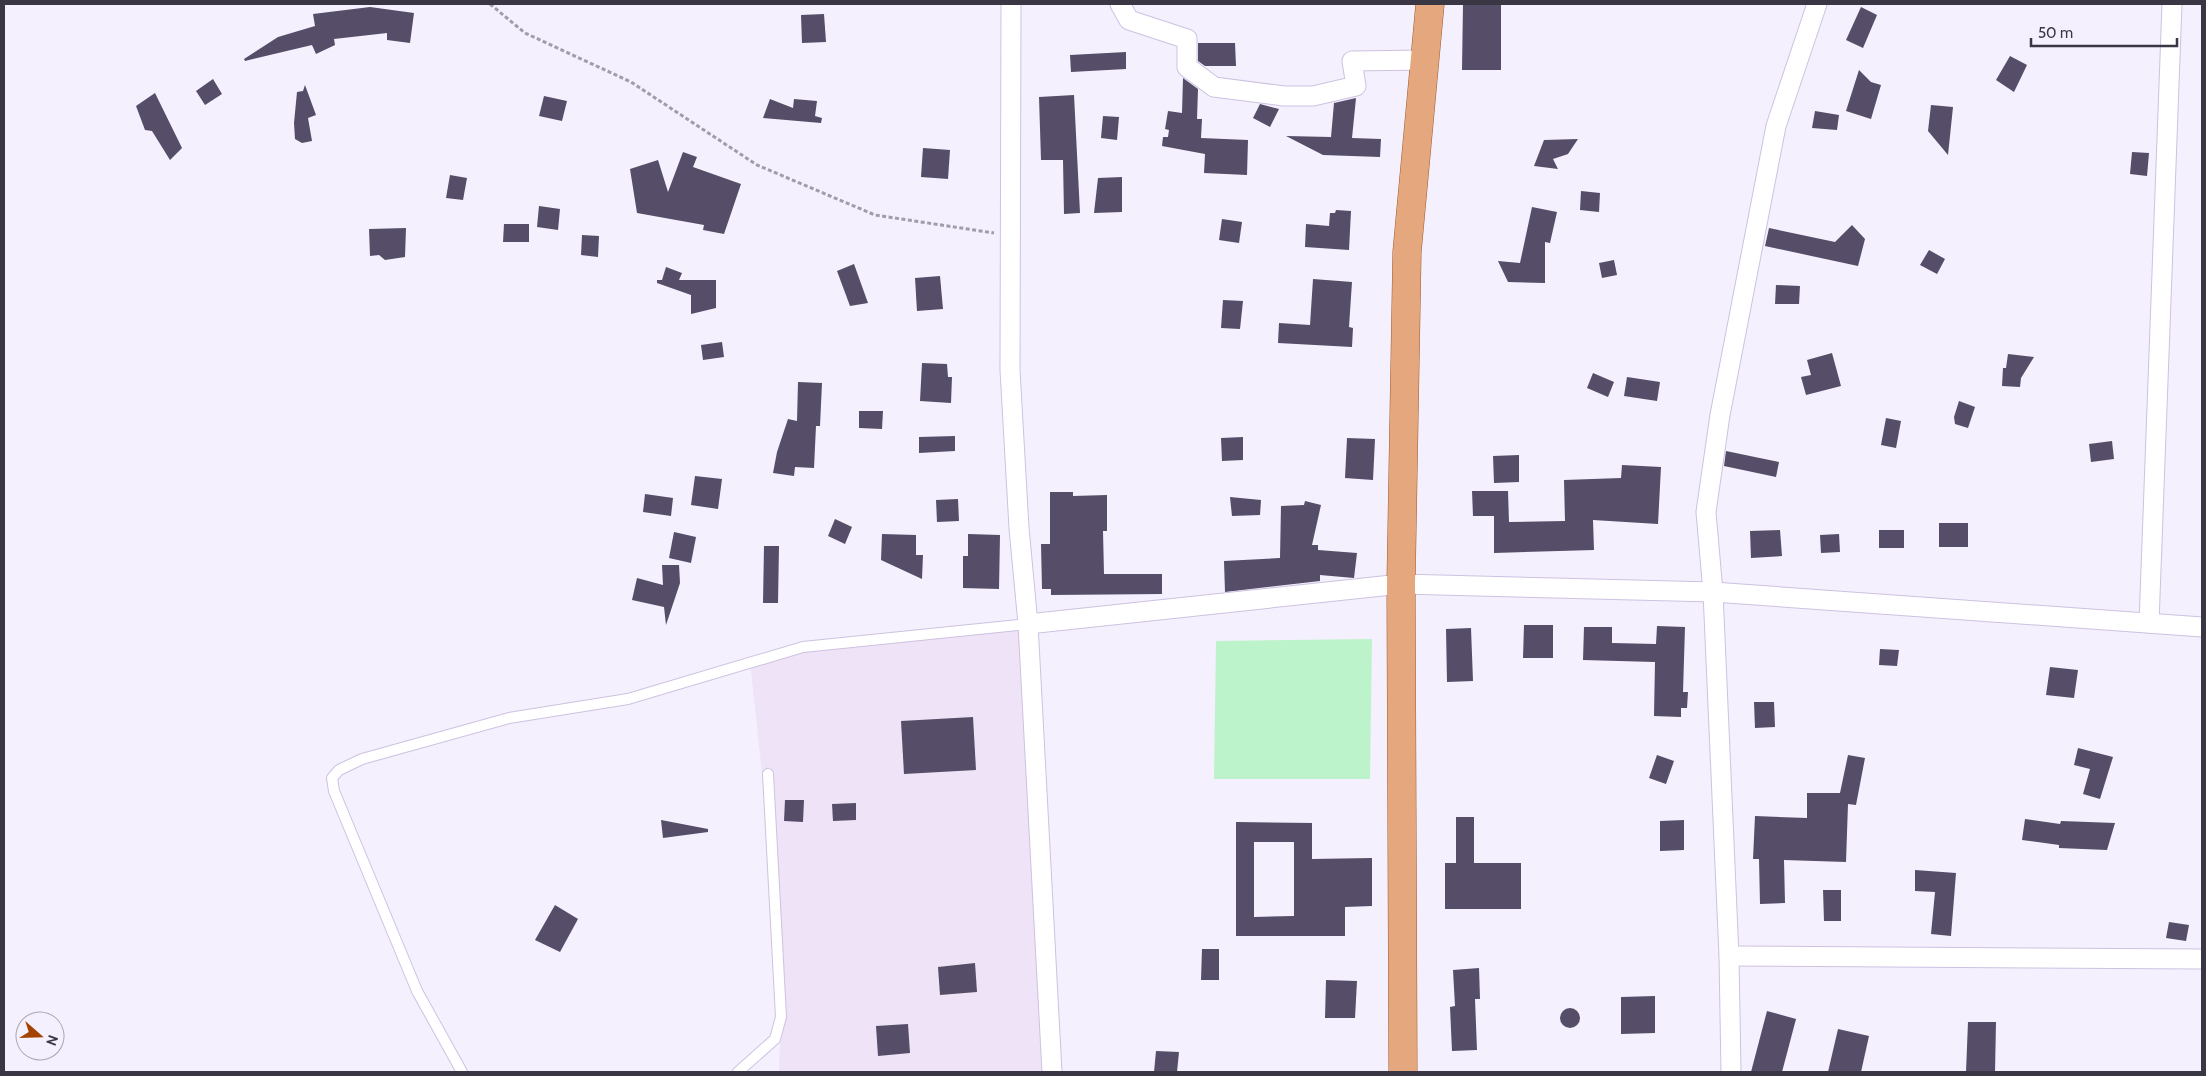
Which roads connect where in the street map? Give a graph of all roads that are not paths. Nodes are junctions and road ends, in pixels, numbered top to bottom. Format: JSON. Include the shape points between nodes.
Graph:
{"nodes":[{"id":1,"x":1011,"y":4,"type":"edge"},
{"id":2,"x":1120,"y":4,"type":"edge"},
{"id":3,"x":1430,"y":4,"type":"edge"},
{"id":4,"x":1817,"y":4,"type":"edge"},
{"id":5,"x":2172,"y":4,"type":"edge"},
{"id":6,"x":1425,"y":60,"type":"junction"},
{"id":7,"x":1401,"y":584,"type":"junction"},
{"id":8,"x":1713,"y":592,"type":"junction"},
{"id":9,"x":2149,"y":623,"type":"junction"},
{"id":10,"x":1028,"y":624,"type":"junction"},
{"id":11,"x":2202,"y":627,"type":"edge"},
{"id":12,"x":768,"y":774,"type":"dead end"},
{"id":13,"x":1729,"y":956,"type":"junction"},
{"id":14,"x":2202,"y":959,"type":"edge"},
{"id":15,"x":462,"y":1072,"type":"edge"},
{"id":16,"x":738,"y":1072,"type":"edge"},
{"id":17,"x":1052,"y":1072,"type":"edge"},
{"id":18,"x":1403,"y":1072,"type":"edge"},
{"id":19,"x":1731,"y":1072,"type":"edge"}],
"edges":[{"from":1,"to":10,"type":"street","via":[[1010,370]]},
{"from":2,"to":6,"type":"street","via":[[1129,20],[1187,38],[1187,67],[1214,87],[1284,96],[1313,96],[1356,86],[1352,61]]},
{"from":3,"to":6,"type":"main road"},
{"from":4,"to":8,"type":"street","via":[[1776,126],[1720,415],[1706,512]]},
{"from":5,"to":9,"type":"street"},
{"from":6,"to":7,"type":"main road","via":[[1407,252]]},
{"from":7,"to":8,"type":"street"},
{"from":7,"to":10,"type":"street"},
{"from":7,"to":18,"type":"main road"},
{"from":8,"to":9,"type":"street"},
{"from":8,"to":13,"type":"street"},
{"from":9,"to":11,"type":"street"},
{"from":10,"to":15,"type":"lane","via":[[804,647],[628,698],[509,718],[362,759],[339,770],[332,778],[334,791],[417,991]]},
{"from":10,"to":17,"type":"street"},
{"from":12,"to":16,"type":"lane","via":[[781,1018],[775,1039]]},
{"from":13,"to":14,"type":"street"},
{"from":13,"to":19,"type":"street"}]}
